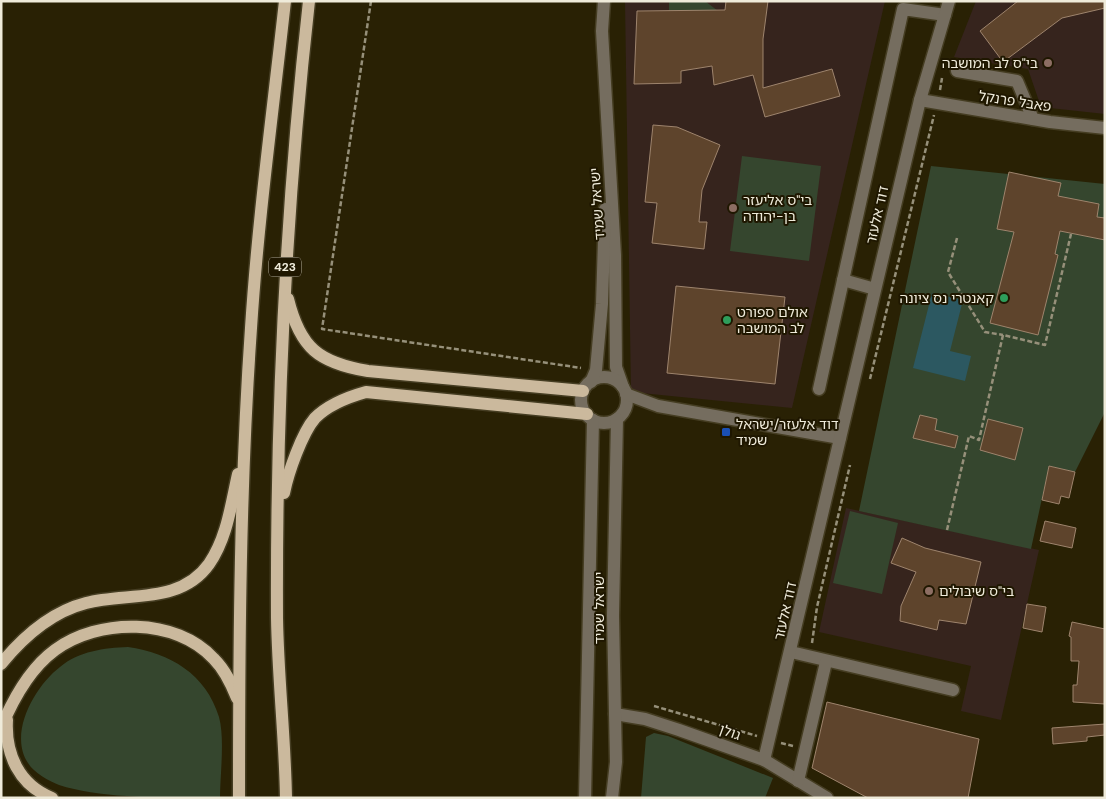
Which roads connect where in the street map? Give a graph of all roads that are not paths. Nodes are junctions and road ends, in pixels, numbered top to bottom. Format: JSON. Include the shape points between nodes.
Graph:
{"nodes":[{"id":1,"x":285,"y":1,"type":"edge"},
{"id":2,"x":309,"y":1,"type":"edge"},
{"id":3,"x":604,"y":1,"type":"edge"},
{"id":4,"x":949,"y":1,"type":"edge"},
{"id":5,"x":944,"y":15,"type":"junction"},
{"id":6,"x":957,"y":71,"type":"dead end"},
{"id":7,"x":920,"y":100,"type":"junction"},
{"id":8,"x":1032,"y":119,"type":"junction"},
{"id":9,"x":1105,"y":128,"type":"edge"},
{"id":10,"x":607,"y":137,"type":"junction"},
{"id":11,"x":843,"y":280,"type":"junction"},
{"id":12,"x":284,"y":284,"type":"junction"},
{"id":13,"x":875,"y":290,"type":"junction"},
{"id":14,"x":587,"y":387,"type":"junction"},
{"id":15,"x":820,"y":389,"type":"dead end"},
{"id":16,"x":624,"y":390,"type":"junction"},
{"id":17,"x":658,"y":406,"type":"junction"},
{"id":18,"x":621,"y":414,"type":"junction"},
{"id":19,"x":590,"y":417,"type":"junction"},
{"id":20,"x":245,"y":437,"type":"junction"},
{"id":21,"x":840,"y":438,"type":"junction"},
{"id":22,"x":278,"y":535,"type":"junction"},
{"id":23,"x":792,"y":652,"type":"junction"},
{"id":24,"x":826,"y":662,"type":"junction"},
{"id":25,"x":1,"y":664,"type":"edge"},
{"id":26,"x":953,"y":690,"type":"dead end"},
{"id":27,"x":239,"y":704,"type":"junction"},
{"id":28,"x":8,"y":711,"type":"junction"},
{"id":29,"x":615,"y":714,"type":"junction"},
{"id":30,"x":1,"y":728,"type":"edge"},
{"id":31,"x":764,"y":760,"type":"junction"},
{"id":32,"x":798,"y":781,"type":"junction"},
{"id":33,"x":52,"y":798,"type":"edge"},
{"id":34,"x":239,"y":798,"type":"edge"},
{"id":35,"x":286,"y":798,"type":"edge"},
{"id":36,"x":585,"y":798,"type":"edge"},
{"id":37,"x":612,"y":798,"type":"edge"},
{"id":38,"x":827,"y":798,"type":"edge"}],
"edges":[{"from":1,"to":20,"type":"main road","number":"423","via":[[260,226]]},
{"from":2,"to":12,"type":"main road","number":"423"},
{"from":3,"to":10,"type":"street","name":"ישראל שמיד","via":[[602,31]]},
{"from":4,"to":5,"type":"street","name":"דוד אלעזר"},
{"from":5,"to":7,"type":"street","name":"דוד אלעזר"},
{"from":5,"to":11,"type":"street","via":[[902,9]]},
{"from":6,"to":8,"type":"street","via":[[1016,81]]},
{"from":7,"to":8,"type":"street","name":"פאבל פרנקל"},
{"from":7,"to":13,"type":"street","name":"דוד אלעזר"},
{"from":8,"to":9,"type":"street","name":"פאבל פרנקל"},
{"from":10,"to":14,"type":"street","name":"ישראל שמיד","via":[[602,304],[596,370]]},
{"from":10,"to":16,"type":"street","name":"ישראל שמיד","via":[[616,255],[616,367]]},
{"from":11,"to":13,"type":"street"},
{"from":11,"to":15,"type":"street"},
{"from":12,"to":14,"type":"main road","via":[[295,325],[304,340],[316,354],[342,367],[368,372]]},
{"from":12,"to":22,"type":"main road","number":"423"},
{"from":13,"to":21,"type":"street","name":"דוד אלעזר"},
{"from":14,"to":16,"type":"street","via":[[604,378],[618,382]]},
{"from":14,"to":19,"type":"street","via":[[582,403]]},
{"from":16,"to":17,"type":"street"},
{"from":16,"to":18,"type":"street"},
{"from":17,"to":18,"type":"street"},
{"from":17,"to":21,"type":"street"},
{"from":18,"to":19,"type":"street","via":[[605,423]]},
{"from":18,"to":29,"type":"street","name":"ישראל שמיד","via":[[613,616]]},
{"from":19,"to":22,"type":"main road","via":[[366,392],[350,396],[315,419],[302,441],[287,479]]},
{"from":19,"to":36,"type":"street","name":"ישראל שמיד"},
{"from":20,"to":25,"type":"main road","via":[[227,523],[208,566],[195,578],[168,591],[135,598],[111,598],[64,611],[28,634]]},
{"from":20,"to":27,"type":"main road","number":"423"},
{"from":21,"to":23,"type":"street","name":"דוד אלעזר"},
{"from":22,"to":35,"type":"main road","number":"423","via":[[277,620]]},
{"from":23,"to":24,"type":"street"},
{"from":23,"to":31,"type":"street","name":"דוד אלעזר"},
{"from":24,"to":26,"type":"street"},
{"from":24,"to":32,"type":"street"},
{"from":27,"to":28,"type":"main road","via":[[228,677],[214,658],[197,644],[172,633],[132,627],[90,632],[54,650],[28,678]]},
{"from":27,"to":34,"type":"main road","number":"423"},
{"from":28,"to":30,"type":"main road"},
{"from":28,"to":33,"type":"main road","via":[[6,732],[13,762],[31,786]]},
{"from":29,"to":31,"type":"street","name":"גולן","via":[[670,727]]},
{"from":29,"to":37,"type":"street","name":"ישראל שמיד","via":[[616,762]]},
{"from":31,"to":32,"type":"street","name":"גולן"},
{"from":32,"to":38,"type":"street","name":"גולן"}]}
